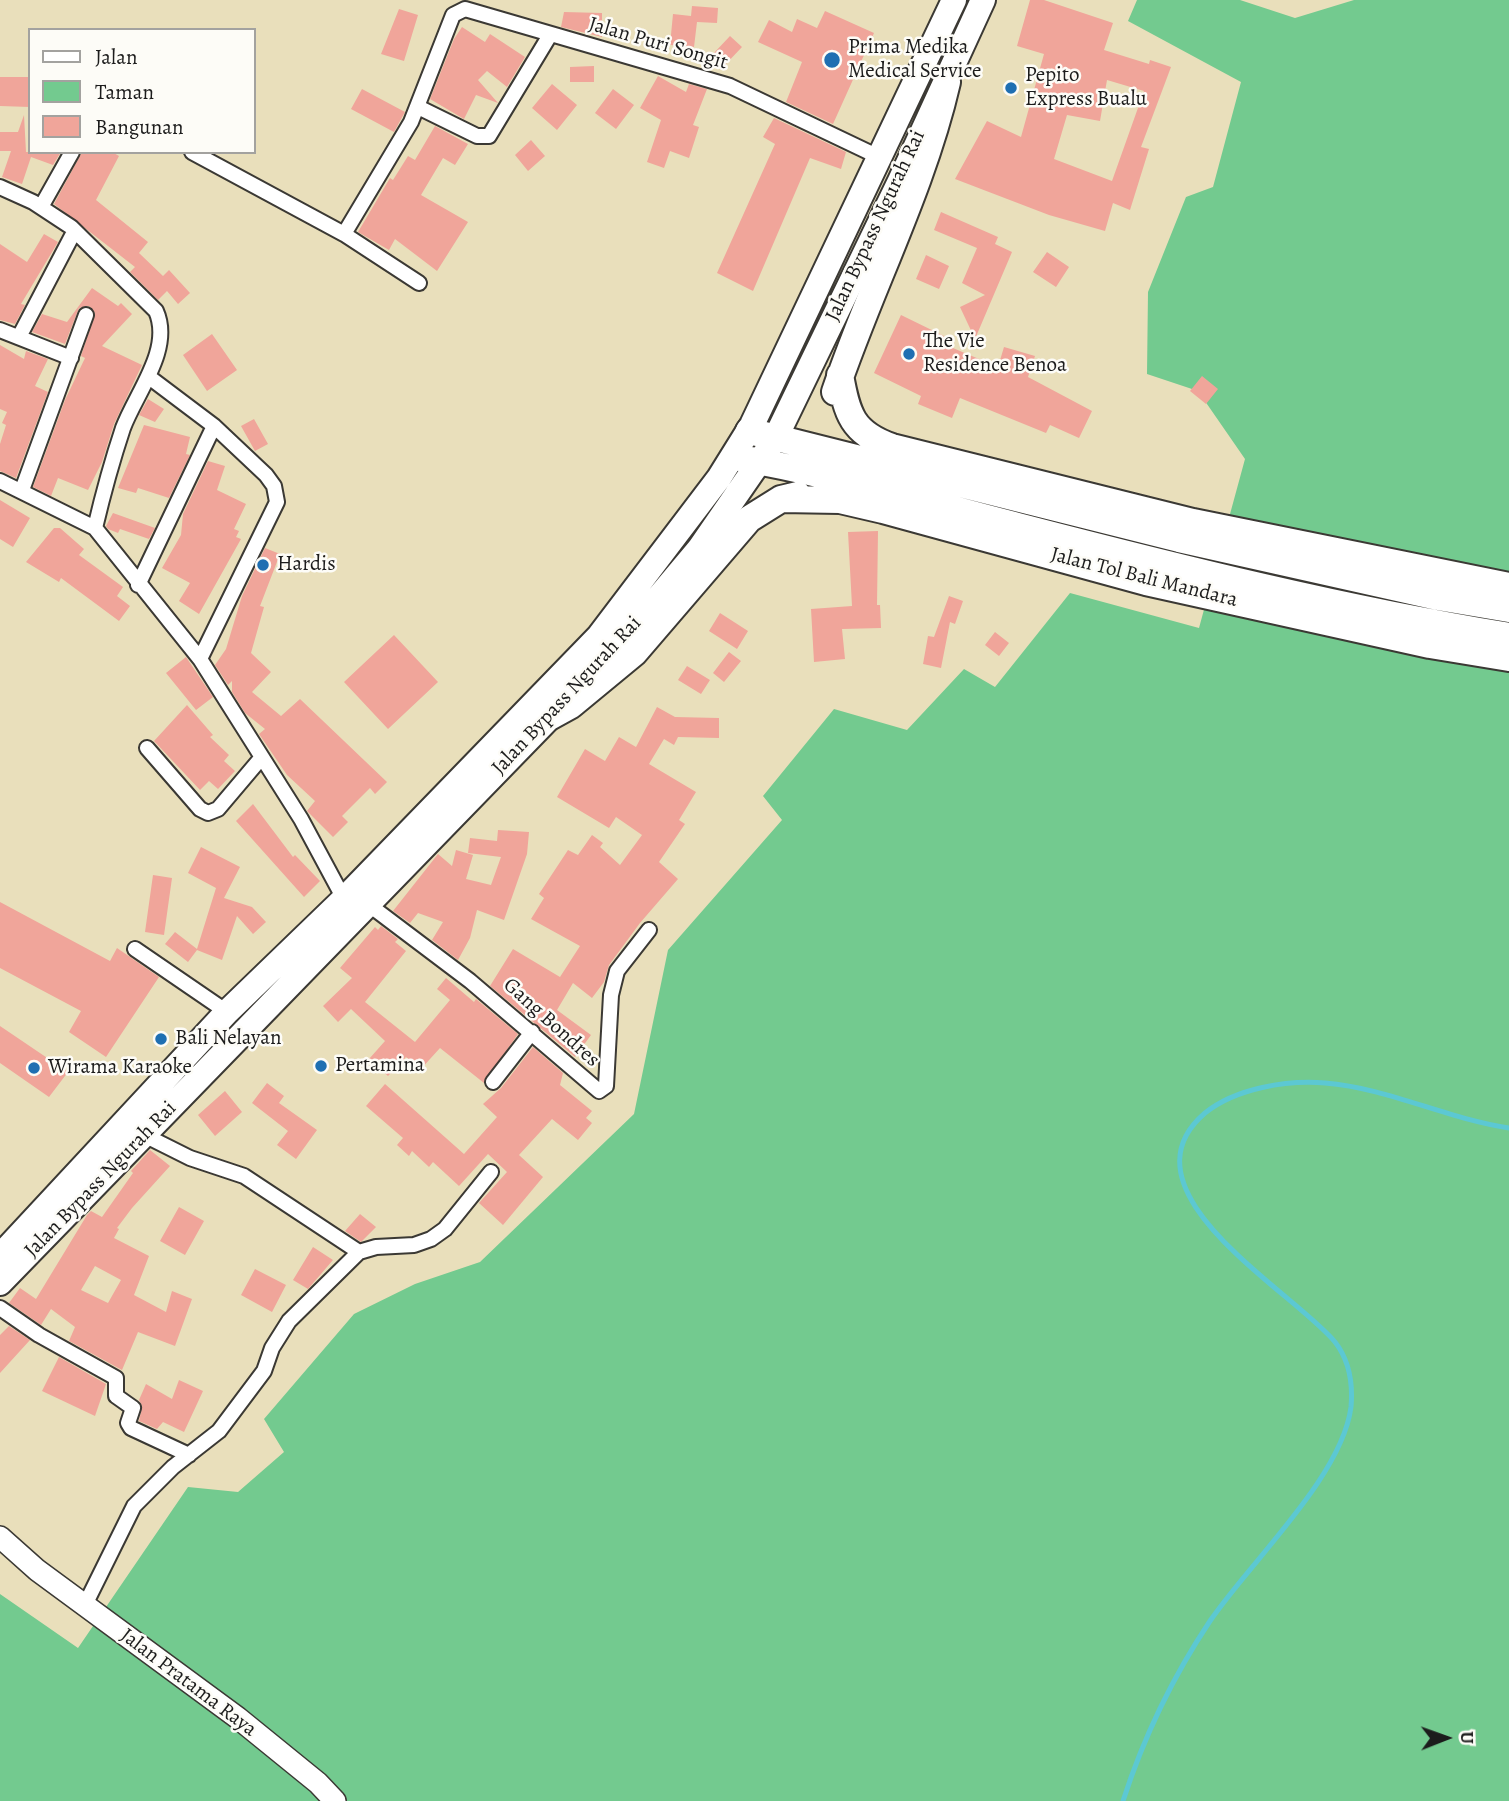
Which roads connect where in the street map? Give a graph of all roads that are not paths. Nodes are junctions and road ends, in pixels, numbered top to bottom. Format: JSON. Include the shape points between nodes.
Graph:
{"nodes":[{"id":1,"x":954,"y":0,"type":"edge"},
{"id":2,"x":982,"y":0,"type":"edge"},
{"id":3,"x":550,"y":35,"type":"junction"},
{"id":4,"x":947,"y":82,"type":"junction"},
{"id":5,"x":418,"y":107,"type":"junction"},
{"id":6,"x":71,"y":154,"type":"edge"},
{"id":7,"x":196,"y":154,"type":"edge"},
{"id":8,"x":881,"y":158,"type":"junction"},
{"id":9,"x":0,"y":187,"type":"edge"},
{"id":10,"x":41,"y":207,"type":"junction"},
{"id":11,"x":74,"y":232,"type":"junction"},
{"id":12,"x":344,"y":234,"type":"junction"},
{"id":13,"x":419,"y":283,"type":"dead end"},
{"id":14,"x":86,"y":315,"type":"dead end"},
{"id":15,"x":0,"y":330,"type":"edge"},
{"id":16,"x":19,"y":337,"type":"junction"},
{"id":17,"x":71,"y":358,"type":"junction"},
{"id":18,"x":841,"y":375,"type":"junction"},
{"id":19,"x":149,"y":377,"type":"junction"},
{"id":20,"x":214,"y":426,"type":"junction"},
{"id":21,"x":749,"y":431,"type":"junction"},
{"id":22,"x":775,"y":439,"type":"junction"},
{"id":23,"x":734,"y":457,"type":"junction"},
{"id":24,"x":760,"y":461,"type":"junction"},
{"id":25,"x":872,"y":474,"type":"junction"},
{"id":26,"x":0,"y":481,"type":"edge"},
{"id":27,"x":22,"y":490,"type":"junction"},
{"id":28,"x":780,"y":499,"type":"junction"},
{"id":29,"x":1016,"y":512,"type":"junction"},
{"id":30,"x":1183,"y":526,"type":"junction"},
{"id":31,"x":95,"y":528,"type":"junction"},
{"id":32,"x":1163,"y":579,"type":"junction"},
{"id":33,"x":138,"y":585,"type":"junction"},
{"id":34,"x":1509,"y":586,"type":"edge"},
{"id":35,"x":1509,"y":609,"type":"edge"},
{"id":36,"x":1509,"y":636,"type":"edge"},
{"id":37,"x":1509,"y":658,"type":"edge"},
{"id":38,"x":200,"y":659,"type":"junction"},
{"id":39,"x":551,"y":716,"type":"junction"},
{"id":40,"x":148,"y":748,"type":"dead end"},
{"id":41,"x":262,"y":757,"type":"junction"},
{"id":42,"x":349,"y":893,"type":"junction"},
{"id":43,"x":649,"y":930,"type":"dead end"},
{"id":44,"x":135,"y":949,"type":"dead end"},
{"id":45,"x":228,"y":1012,"type":"junction"},
{"id":46,"x":533,"y":1032,"type":"junction"},
{"id":47,"x":493,"y":1082,"type":"dead end"},
{"id":48,"x":146,"y":1136,"type":"junction"},
{"id":49,"x":491,"y":1172,"type":"dead end"},
{"id":50,"x":359,"y":1252,"type":"junction"},
{"id":51,"x":0,"y":1256,"type":"edge"},
{"id":52,"x":0,"y":1283,"type":"edge"},
{"id":53,"x":0,"y":1308,"type":"edge"},
{"id":54,"x":189,"y":1455,"type":"junction"},
{"id":55,"x":0,"y":1537,"type":"edge"},
{"id":56,"x":0,"y":1551,"type":"edge"},
{"id":57,"x":37,"y":1570,"type":"junction"},
{"id":58,"x":85,"y":1605,"type":"junction"},
{"id":59,"x":335,"y":1801,"type":"edge"}],
"edges":[{"from":1,"to":8,"type":"highway","name":"Jalan Bypass Ngurah Rai"},
{"from":2,"to":4,"type":"highway","name":"Jalan Bypass Ngurah Rai"},
{"from":3,"to":5,"type":"street","via":[[489,136],[477,136]]},
{"from":3,"to":5,"type":"street","name":"Jalan Puri Songit","via":[[465,9],[457,11]]},
{"from":3,"to":8,"type":"street","name":"Jalan Puri Songit","via":[[730,86]]},
{"from":4,"to":18,"type":"highway","name":"Jalan Tol Bali Mandara","via":[[916,188]]},
{"from":4,"to":22,"type":"highway","name":"Jalan Bypass Ngurah Rai"},
{"from":5,"to":12,"type":"street","name":"Jalan Puri Songit"},
{"from":6,"to":10,"type":"street"},
{"from":7,"to":12,"type":"street"},
{"from":8,"to":21,"type":"highway","name":"Jalan Bypass Ngurah Rai"},
{"from":9,"to":10,"type":"street"},
{"from":10,"to":11,"type":"street"},
{"from":11,"to":16,"type":"street"},
{"from":11,"to":19,"type":"street","via":[[156,311],[161,330]]},
{"from":12,"to":13,"type":"street"},
{"from":14,"to":17,"type":"street"},
{"from":15,"to":16,"type":"street"},
{"from":16,"to":17,"type":"street"},
{"from":17,"to":27,"type":"street"},
{"from":18,"to":25,"type":"highway","name":"Jalan Tol Bali Mandara","via":[[831,413]]},
{"from":18,"to":30,"type":"highway","name":"Jalan Tol Bali Mandara","via":[[849,415],[863,432],[882,444]]},
{"from":19,"to":20,"type":"street"},
{"from":19,"to":31,"type":"street","via":[[129,412]]},
{"from":20,"to":33,"type":"street"},
{"from":20,"to":38,"type":"street","via":[[266,475],[277,502]]},
{"from":21,"to":22,"type":"highway","name":"Jalan Tol Bali Mandara"},
{"from":21,"to":23,"type":"highway","name":"Jalan Bypass Ngurah Rai"},
{"from":22,"to":24,"type":"highway","name":"Jalan Bypass Ngurah Rai"},
{"from":22,"to":25,"type":"highway","name":"Jalan Tol Bali Mandara"},
{"from":23,"to":24,"type":"highway","name":"Jalan Tol Bali Mandara"},
{"from":23,"to":42,"type":"highway","name":"Jalan Bypass Ngurah Rai","via":[[599,636]]},
{"from":24,"to":25,"type":"highway","name":"Jalan Tol Bali Mandara"},
{"from":24,"to":39,"type":"highway","name":"Jalan Bypass Ngurah Rai","via":[[699,549]]},
{"from":25,"to":28,"type":"highway","name":"Jalan Tol Bali Mandara"},
{"from":25,"to":29,"type":"highway","name":"Jalan Tol Bali Mandara"},
{"from":26,"to":27,"type":"street"},
{"from":27,"to":31,"type":"street"},
{"from":28,"to":32,"type":"highway","name":"Jalan Tol Bali Mandara","via":[[840,500]]},
{"from":28,"to":39,"type":"highway","name":"Jalan Tol Bali Mandara","via":[[749,519],[634,653]]},
{"from":29,"to":30,"type":"highway","name":"Jalan Tol Bali Mandara"},
{"from":29,"to":32,"type":"highway","name":"Jalan Tol Bali Mandara"},
{"from":30,"to":34,"type":"highway","name":"Jalan Tol Bali Mandara"},
{"from":30,"to":35,"type":"highway","name":"Jalan Tol Bali Mandara","via":[[1438,597]]},
{"from":31,"to":33,"type":"street"},
{"from":32,"to":36,"type":"highway","name":"Jalan Tol Bali Mandara"},
{"from":32,"to":37,"type":"highway","name":"Jalan Tol Bali Mandara","via":[[1430,645]]},
{"from":33,"to":38,"type":"street"},
{"from":38,"to":41,"type":"street"},
{"from":39,"to":42,"type":"highway","name":"Jalan Bypass Ngurah Rai"},
{"from":40,"to":41,"type":"street","via":[[208,813],[218,809]]},
{"from":41,"to":42,"type":"street"},
{"from":42,"to":45,"type":"highway","name":"Jalan Bypass Ngurah Rai"},
{"from":42,"to":46,"type":"street","name":"Gang Bondres"},
{"from":42,"to":48,"type":"highway","name":"Jalan Bypass Ngurah Rai"},
{"from":43,"to":46,"type":"street","name":"Gang Bondres","via":[[617,971],[603,1090],[594,1089]]},
{"from":44,"to":45,"type":"street"},
{"from":45,"to":51,"type":"highway","name":"Jalan Bypass Ngurah Rai"},
{"from":46,"to":47,"type":"street"},
{"from":48,"to":50,"type":"street","via":[[190,1158],[244,1176]]},
{"from":48,"to":52,"type":"highway","name":"Jalan Bypass Ngurah Rai"},
{"from":49,"to":50,"type":"street","via":[[445,1229],[431,1239]]},
{"from":50,"to":54,"type":"street","via":[[289,1321],[256,1381],[219,1431]]},
{"from":53,"to":54,"type":"street","via":[[116,1378],[116,1396],[133,1408],[131,1428]]},
{"from":54,"to":58,"type":"street","via":[[134,1506]]},
{"from":55,"to":57,"type":"main road","name":"Jalan Pratama Raya"},
{"from":56,"to":57,"type":"main road","name":"Jalan Pratama Raya"},
{"from":57,"to":58,"type":"main road","name":"Jalan Pratama Raya"},
{"from":58,"to":59,"type":"main road","name":"Jalan Pratama Raya","via":[[238,1718]]}]}
